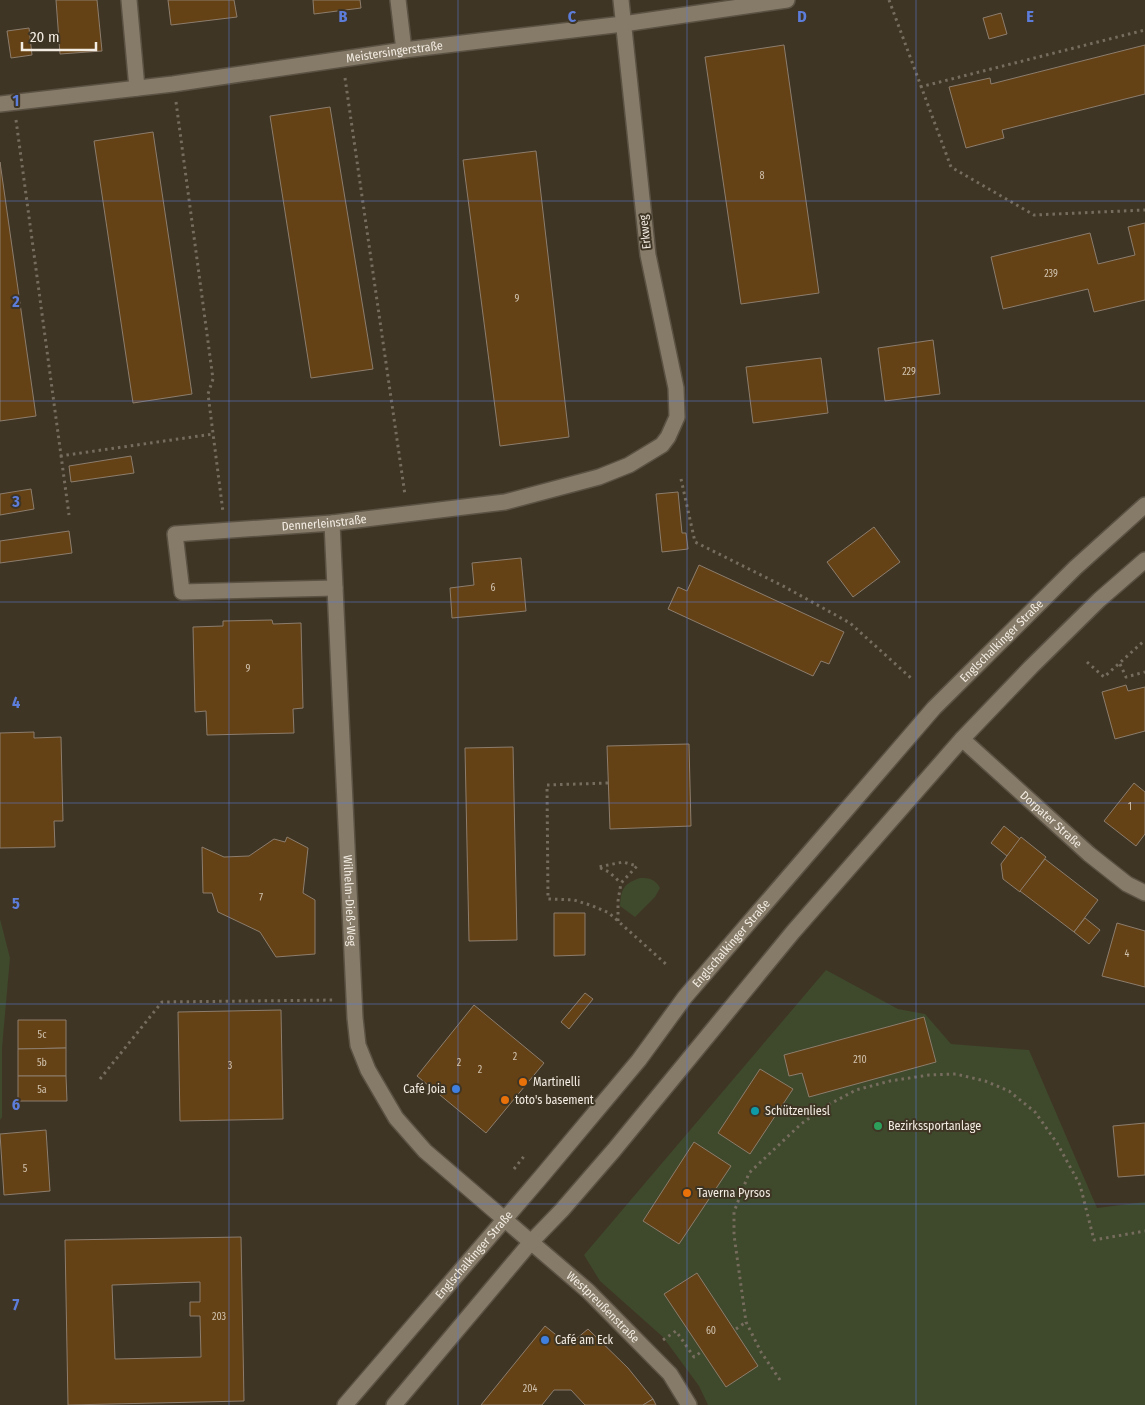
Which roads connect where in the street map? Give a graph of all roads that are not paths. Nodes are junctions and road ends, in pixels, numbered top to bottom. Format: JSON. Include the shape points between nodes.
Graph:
{"nodes":[{"id":1,"x":129,"y":0,"type":"edge"},
{"id":2,"x":398,"y":0,"type":"edge"},
{"id":3,"x":621,"y":0,"type":"edge"},
{"id":4,"x":787,"y":0,"type":"edge"},
{"id":5,"x":623,"y":24,"type":"junction"},
{"id":6,"x":404,"y":50,"type":"junction"},
{"id":7,"x":136,"y":88,"type":"junction"},
{"id":8,"x":7,"y":103,"type":"edge"},
{"id":9,"x":668,"y":437,"type":"joint"},
{"id":10,"x":1145,"y":505,"type":"edge"},
{"id":11,"x":332,"y":523,"type":"junction"},
{"id":12,"x":1145,"y":560,"type":"edge"},
{"id":13,"x":335,"y":588,"type":"junction"},
{"id":14,"x":962,"y":738,"type":"junction"},
{"id":15,"x":1145,"y":893,"type":"edge"},
{"id":16,"x":505,"y":1220,"type":"junction"},
{"id":17,"x":531,"y":1242,"type":"junction"},
{"id":18,"x":345,"y":1405,"type":"edge"},
{"id":19,"x":394,"y":1405,"type":"edge"},
{"id":20,"x":689,"y":1405,"type":"edge"}],
"edges":[{"from":1,"to":7,"type":"street"},
{"from":2,"to":6,"type":"street"},
{"from":3,"to":5,"type":"street","name":"Erkweg"},
{"from":4,"to":5,"type":"street","name":"Meistersingerstraße"},
{"from":5,"to":6,"type":"street","name":"Meistersingerstraße"},
{"from":5,"to":9,"type":"street","name":"Erkweg","via":[[648,254],[676,388],[677,417]]},
{"from":6,"to":7,"type":"street","name":"Meistersingerstraße"},
{"from":7,"to":8,"type":"street","name":"Meistersingerstraße"},
{"from":9,"to":11,"type":"street","name":"Dennerleinstraße","via":[[662,445],[630,466],[505,502]]},
{"from":10,"to":16,"type":"street","name":"Englschalkinger Straße","via":[[1075,568],[934,708],[685,997],[639,1060]]},
{"from":11,"to":13,"type":"street","name":"Wilhelm-Dieß-Weg"},
{"from":11,"to":13,"type":"street","name":"Dennerleinstraße","via":[[175,534],[182,592]]},
{"from":12,"to":14,"type":"street","via":[[1099,600]]},
{"from":13,"to":16,"type":"street","name":"Wilhelm-Dieß-Weg","via":[[358,1045],[368,1070],[396,1118],[424,1151]]},
{"from":14,"to":15,"type":"street","name":"Dorpater Straße","via":[[1089,854],[1127,884]]},
{"from":14,"to":17,"type":"street","via":[[793,932],[562,1210]]},
{"from":16,"to":17,"type":"street","name":"Westpreußenstraße"},
{"from":16,"to":18,"type":"street","name":"Englschalkinger Straße"},
{"from":17,"to":19,"type":"street"},
{"from":17,"to":20,"type":"street","name":"Westpreußenstraße","via":[[588,1291],[648,1350],[670,1374]]}]}
